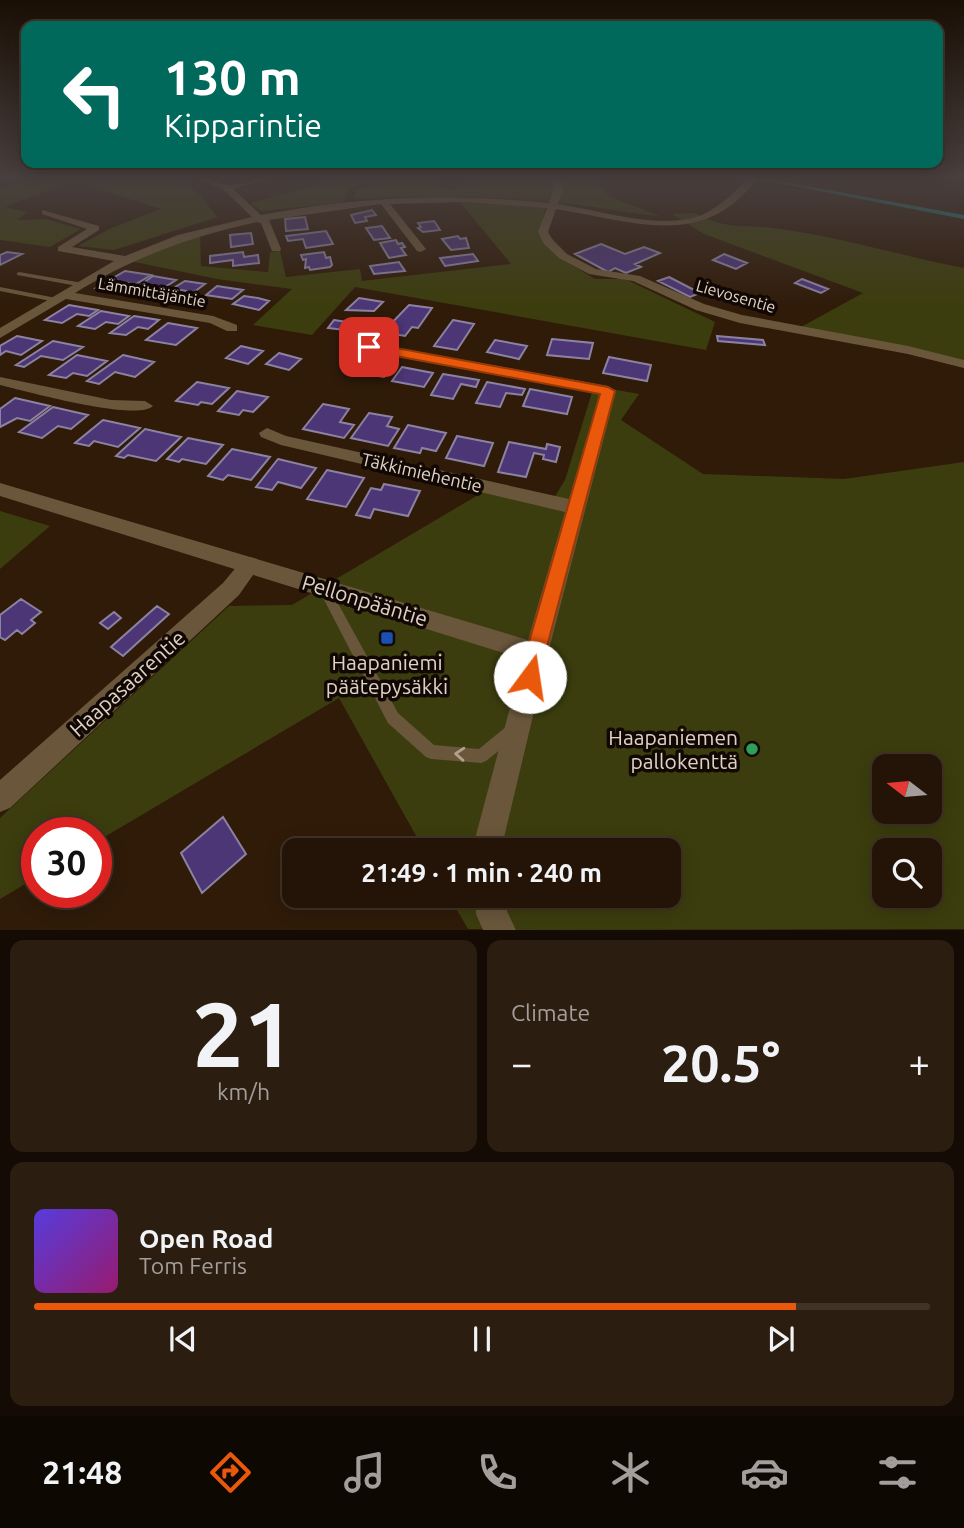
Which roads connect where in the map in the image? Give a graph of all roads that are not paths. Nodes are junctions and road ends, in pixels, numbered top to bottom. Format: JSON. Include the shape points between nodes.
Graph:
{"nodes":[{"id":1,"x":68,"y":219,"type":"edge"},
{"id":2,"x":265,"y":219,"type":"edge"},
{"id":3,"x":398,"y":219,"type":"edge"},
{"id":4,"x":547,"y":219,"type":"edge"},
{"id":5,"x":636,"y":219,"type":"edge"},
{"id":6,"x":699,"y":219,"type":"edge"},
{"id":7,"x":262,"y":220,"type":"junction"},
{"id":8,"x":421,"y":249,"type":"dead end"},
{"id":9,"x":276,"y":250,"type":"dead end"},
{"id":10,"x":125,"y":259,"type":"junction"},
{"id":11,"x":19,"y":274,"type":"dead end"},
{"id":12,"x":83,"y":285,"type":"junction"},
{"id":13,"x":0,"y":289,"type":"edge"},
{"id":14,"x":61,"y":298,"type":"junction"},
{"id":15,"x":232,"y":328,"type":"dead end"},
{"id":16,"x":0,"y":334,"type":"edge"},
{"id":17,"x":349,"y":347,"type":"dead end"},
{"id":18,"x":964,"y":364,"type":"edge"},
{"id":19,"x":0,"y":381,"type":"edge"},
{"id":20,"x":145,"y":405,"type":"dead end"},
{"id":21,"x":267,"y":433,"type":"dead end"},
{"id":22,"x":0,"y":489,"type":"edge"},
{"id":23,"x":577,"y":508,"type":"junction"},
{"id":24,"x":250,"y":565,"type":"junction"},
{"id":25,"x":324,"y":588,"type":"junction"},
{"id":26,"x":536,"y":653,"type":"junction"},
{"id":27,"x":518,"y":727,"type":"junction"},
{"id":28,"x":0,"y":798,"type":"edge"},
{"id":29,"x":490,"y":838,"type":"edge"},
{"id":30,"x":492,"y":908,"type":"edge"},
{"id":31,"x":500,"y":929,"type":"edge"}],
"edges":[{"from":1,"to":10,"type":"street","via":[[95,228],[62,249]]},
{"from":2,"to":7,"type":"street"},
{"from":3,"to":8,"type":"street"},
{"from":4,"to":18,"type":"street","name":"Lievosentie","via":[[543,232],[548,242],[593,272],[636,278],[700,307],[740,319]]},
{"from":5,"to":6,"type":"street"},
{"from":7,"to":9,"type":"street"},
{"from":7,"to":10,"type":"street","via":[[162,244]]},
{"from":10,"to":12,"type":"street"},
{"from":11,"to":12,"type":"lane"},
{"from":12,"to":14,"type":"street"},
{"from":13,"to":14,"type":"lane"},
{"from":14,"to":15,"type":"street","name":"Lämmittäjäntie","via":[[213,320]]},
{"from":14,"to":16,"type":"street"},
{"from":17,"to":23,"type":"street","via":[[608,391]]},
{"from":19,"to":20,"type":"street","via":[[111,405]]},
{"from":21,"to":23,"type":"street","name":"Täkkimiehentie","via":[[281,440]]},
{"from":22,"to":24,"type":"street","name":"Pellonpääntie"},
{"from":23,"to":26,"type":"street"},
{"from":24,"to":25,"type":"street","name":"Pellonpääntie"},
{"from":24,"to":28,"type":"street","name":"Haapasaarentie","via":[[231,589]]},
{"from":25,"to":26,"type":"street","name":"Pellonpääntie"},
{"from":27,"to":25,"type":"lane","one_way":true,"via":[[481,756],[431,752],[393,718]]},
{"from":26,"to":27,"type":"street"},
{"from":27,"to":29,"type":"street"},
{"from":30,"to":31,"type":"street"}]}
